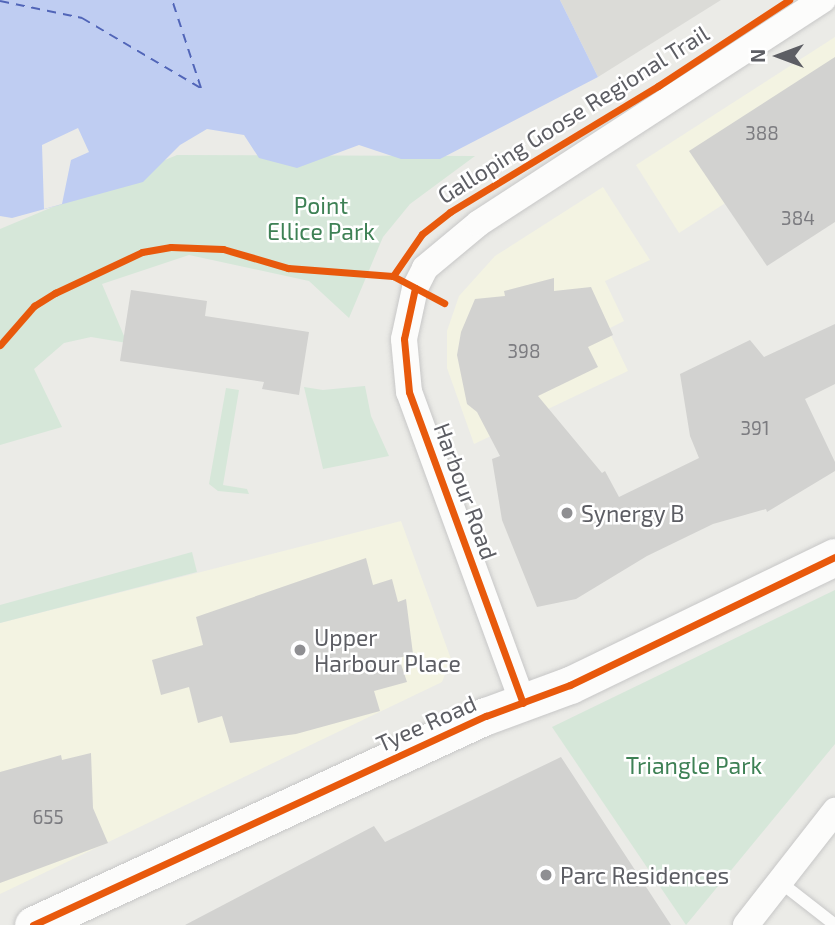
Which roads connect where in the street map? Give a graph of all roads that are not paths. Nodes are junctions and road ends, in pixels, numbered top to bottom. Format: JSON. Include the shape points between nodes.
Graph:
{"nodes":[{"id":1,"x":823,"y":0,"type":"edge"},
{"id":2,"x":835,"y":556,"type":"edge"},
{"id":3,"x":523,"y":703,"type":"junction"},
{"id":4,"x":835,"y":811,"type":"edge"},
{"id":5,"x":780,"y":882,"type":"junction"},
{"id":6,"x":33,"y":925,"type":"edge"},
{"id":7,"x":746,"y":925,"type":"edge"},
{"id":8,"x":835,"y":925,"type":"edge"}],
"edges":[{"from":1,"to":3,"type":"street","name":"Harbour Road","via":[[478,223],[425,268],[415,288],[404,339],[409,392]]},
{"from":2,"to":3,"type":"street","name":"Tyee Road","via":[[570,685]]},
{"from":3,"to":6,"type":"street","name":"Tyee Road"},
{"from":4,"to":5,"type":"street"},
{"from":5,"to":7,"type":"street"},
{"from":5,"to":8,"type":"lane"}]}
